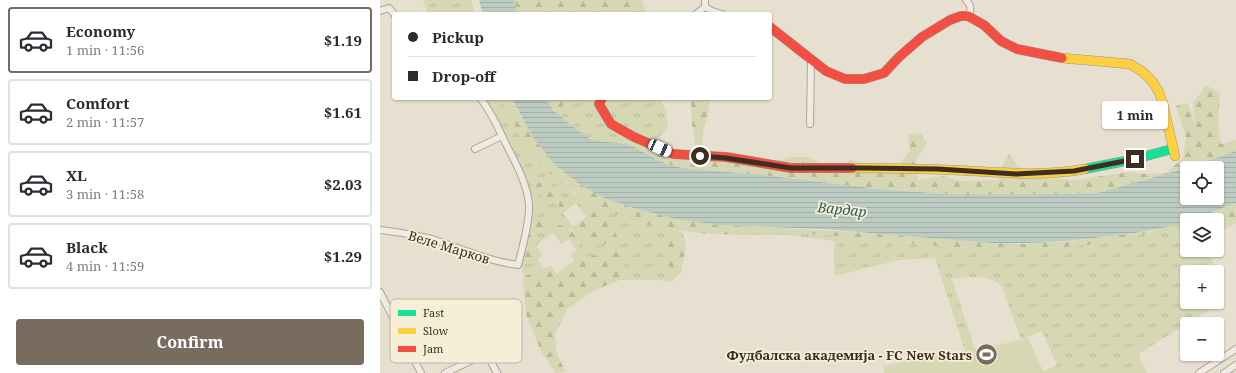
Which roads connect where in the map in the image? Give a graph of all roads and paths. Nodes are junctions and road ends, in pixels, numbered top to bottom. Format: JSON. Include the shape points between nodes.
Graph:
{"nodes":[{"id":1,"x":966,"y":0,"type":"edge"},
{"id":2,"x":705,"y":3,"type":"edge"},
{"id":3,"x":380,"y":11,"type":"edge"},
{"id":4,"x":392,"y":12,"type":"edge"},
{"id":5,"x":698,"y":12,"type":"edge"},
{"id":6,"x":714,"y":12,"type":"edge"},
{"id":7,"x":968,"y":16,"type":"junction"},
{"id":8,"x":772,"y":29,"type":"edge"},
{"id":9,"x":811,"y":60,"type":"junction"},
{"id":10,"x":482,"y":100,"type":"edge"},
{"id":11,"x":601,"y":100,"type":"edge"},
{"id":12,"x":810,"y":124,"type":"dead end"},
{"id":13,"x":502,"y":136,"type":"junction"},
{"id":14,"x":475,"y":149,"type":"dead end"},
{"id":15,"x":380,"y":230,"type":"edge"},
{"id":16,"x":380,"y":292,"type":"edge"},
{"id":17,"x":390,"y":312,"type":"edge"},
{"id":18,"x":1236,"y":349,"type":"edge"},
{"id":19,"x":416,"y":363,"type":"edge"},
{"id":20,"x":467,"y":363,"type":"edge"},
{"id":21,"x":491,"y":363,"type":"edge"},
{"id":22,"x":1236,"y":365,"type":"edge"},
{"id":23,"x":421,"y":373,"type":"edge"},
{"id":24,"x":446,"y":373,"type":"edge"},
{"id":25,"x":496,"y":373,"type":"edge"},
{"id":26,"x":1199,"y":373,"type":"edge"},
{"id":27,"x":1224,"y":373,"type":"edge"}],
"edges":[{"from":1,"to":7,"type":"street","via":[[970,5]]},
{"from":2,"to":5,"type":"street"},
{"from":2,"to":6,"type":"street"},
{"from":3,"to":4,"type":"street","via":[[389,8]]},
{"from":7,"to":9,"type":"street","via":[[950,20],[922,37],[884,73],[877,76],[864,79],[845,78],[826,71]]},
{"from":7,"to":11,"type":"street","via":[[984,25],[1001,41],[1017,49],[1056,58],[1125,63],[1136,67],[1154,82],[1158,90],[1174,153],[1074,171],[1016,174],[938,169],[791,168],[726,158],[673,154],[610,124],[599,104]]},
{"from":8,"to":9,"type":"street"},
{"from":9,"to":12,"type":"street"},
{"from":10,"to":13,"type":"street"},
{"from":13,"to":14,"type":"street"},
{"from":13,"to":15,"type":"street","name":"Веле Марков","via":[[523,182],[529,206],[518,265],[485,258],[431,239]]},
{"from":16,"to":17,"type":"street"},
{"from":18,"to":26,"type":"street"},
{"from":19,"to":23,"type":"street"},
{"from":20,"to":24,"type":"street"},
{"from":21,"to":25,"type":"street"},
{"from":22,"to":27,"type":"street"}]}
